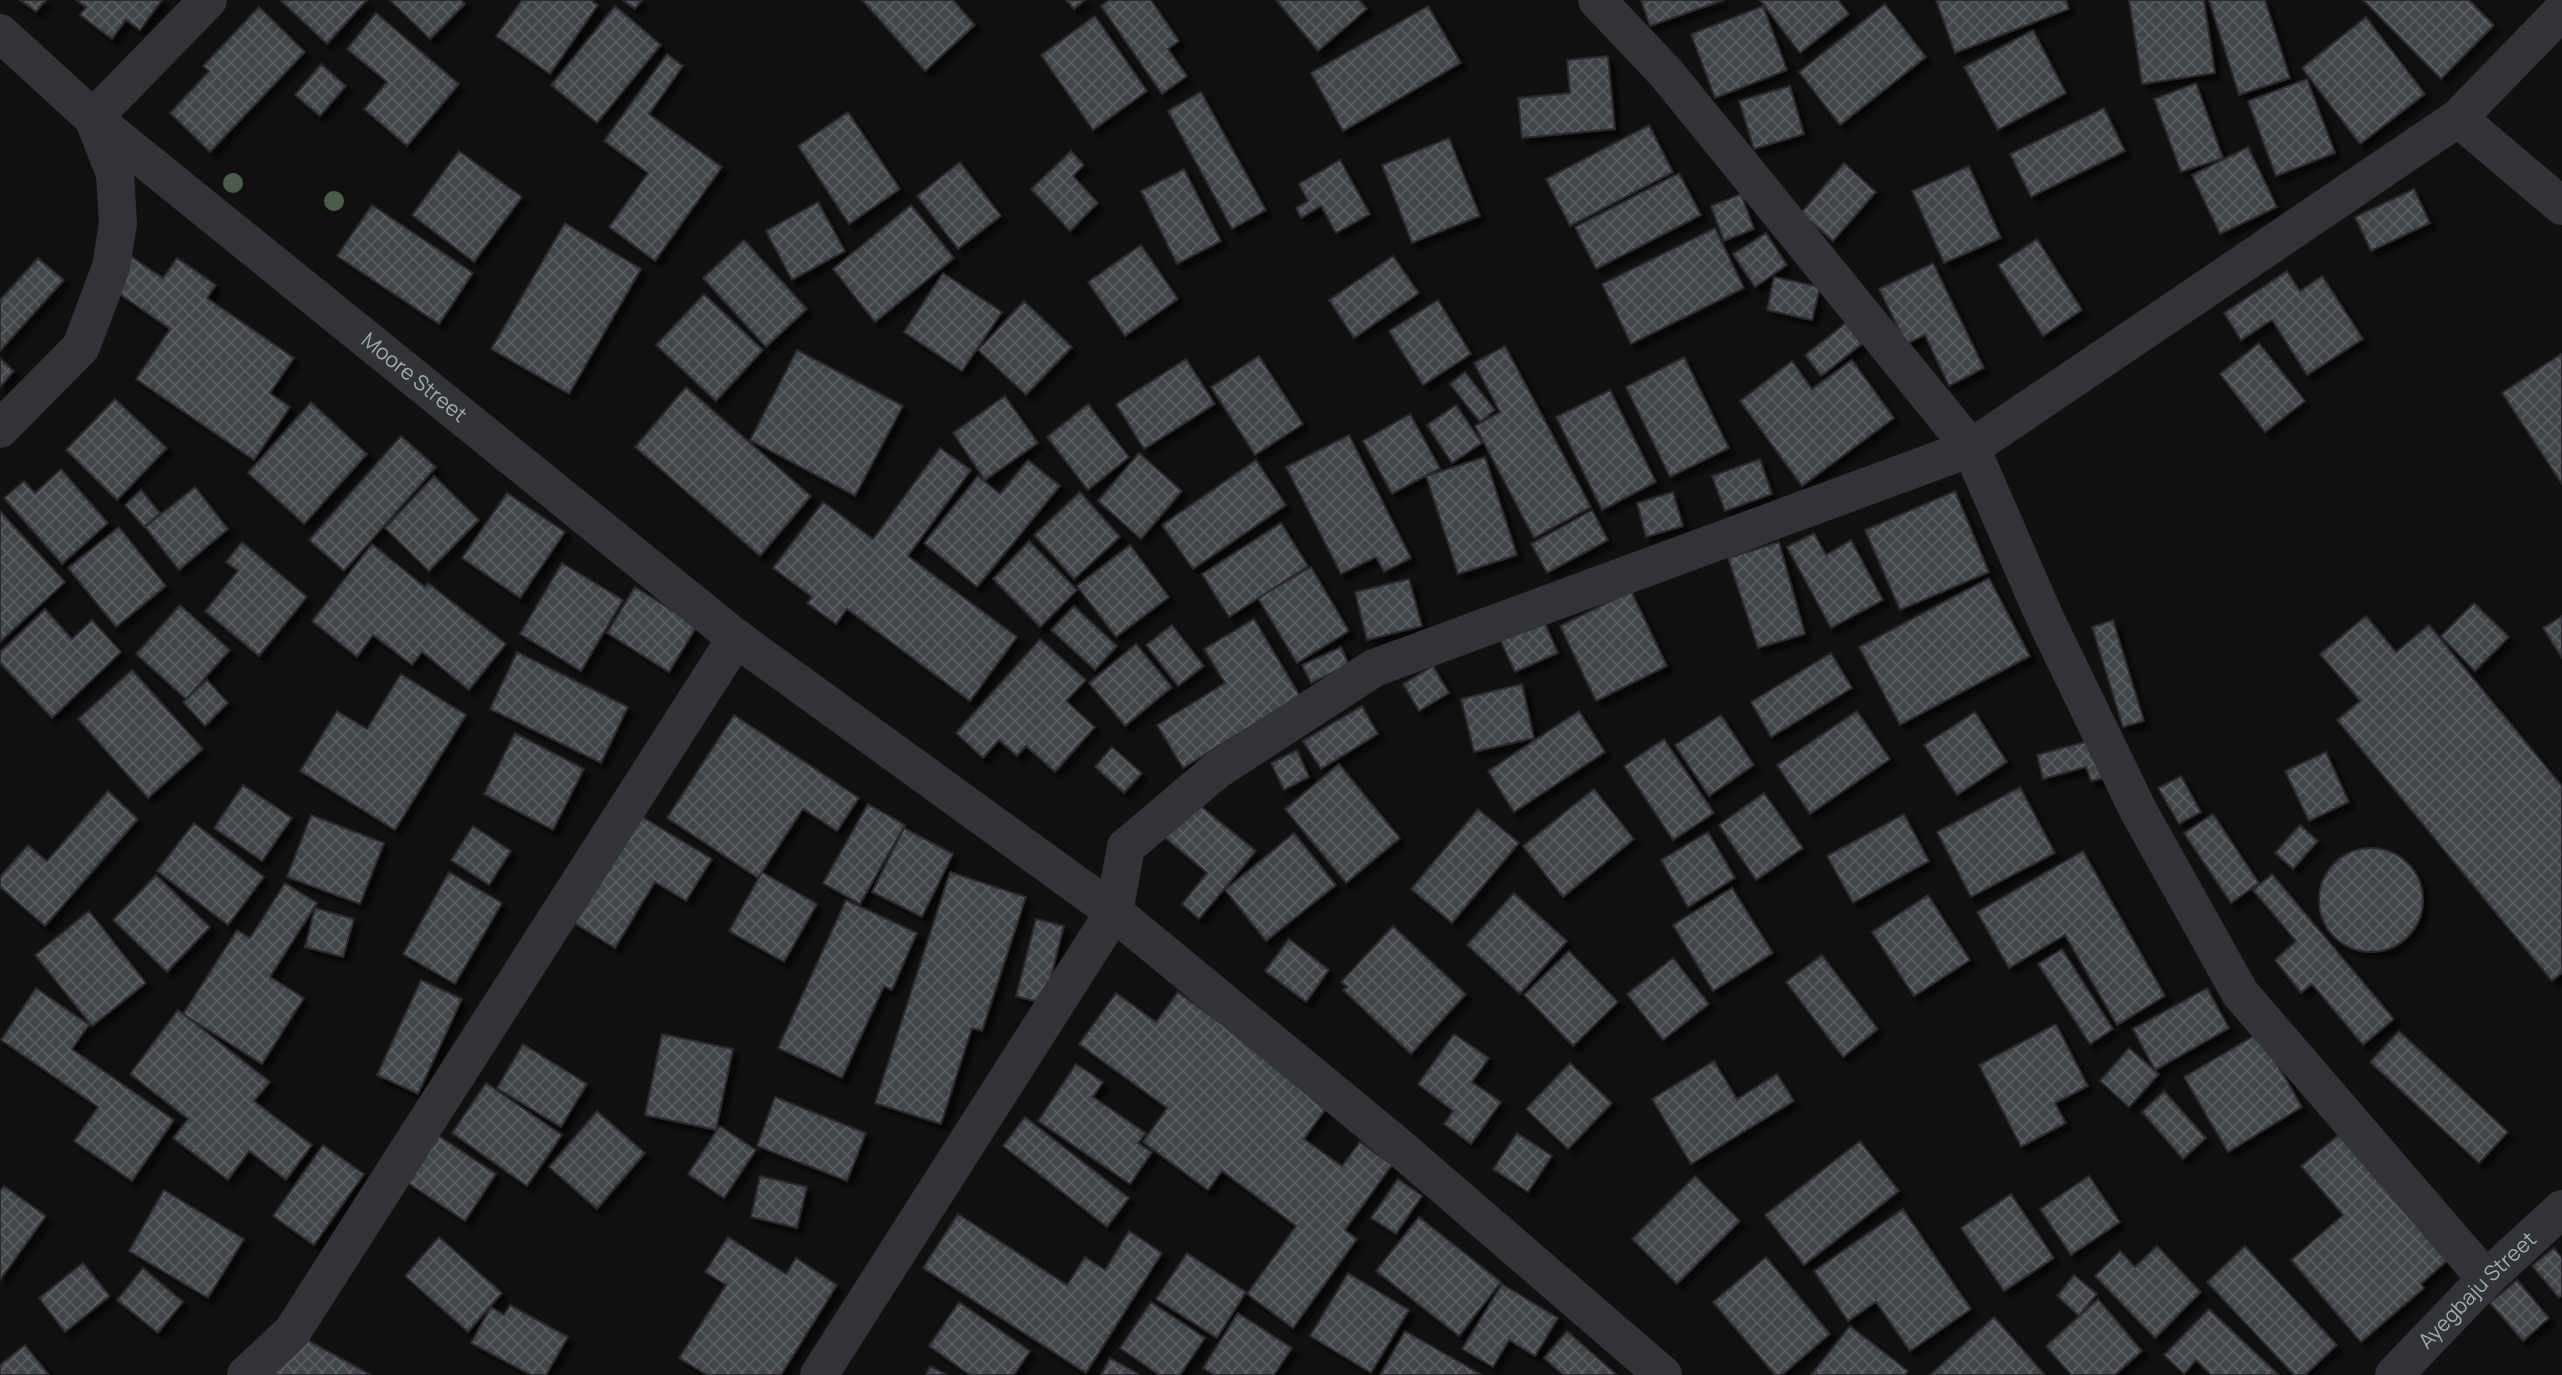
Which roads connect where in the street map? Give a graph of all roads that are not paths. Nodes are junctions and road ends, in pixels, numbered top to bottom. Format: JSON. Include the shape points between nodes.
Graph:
{"nodes":[{"id":1,"x":208,"y":0,"type":"edge"},
{"id":2,"x":1597,"y":0,"type":"edge"},
{"id":3,"x":2562,"y":11,"type":"edge"},
{"id":4,"x":0,"y":33,"type":"edge"},
{"id":5,"x":93,"y":118,"type":"junction"},
{"id":6,"x":2458,"y":118,"type":"junction"},
{"id":7,"x":2562,"y":206,"type":"edge"},
{"id":8,"x":0,"y":429,"type":"edge"},
{"id":9,"x":1971,"y":448,"type":"junction"},
{"id":10,"x":736,"y":638,"type":"junction"},
{"id":11,"x":1114,"y":912,"type":"junction"},
{"id":12,"x":2562,"y":1209,"type":"edge"},
{"id":13,"x":2486,"y":1279,"type":"junction"},
{"id":14,"x":246,"y":1375,"type":"edge"},
{"id":15,"x":819,"y":1375,"type":"edge"},
{"id":16,"x":1663,"y":1375,"type":"edge"},
{"id":17,"x":2394,"y":1375,"type":"edge"}],
"edges":[{"from":1,"to":5,"type":"street"},
{"from":2,"to":9,"type":"street","via":[[1666,73]]},
{"from":3,"to":6,"type":"street"},
{"from":4,"to":5,"type":"street","name":"Moore Street"},
{"from":5,"to":8,"type":"street","via":[[115,174],[118,223],[111,267],[81,346]]},
{"from":5,"to":10,"type":"street","name":"Moore Street"},
{"from":6,"to":7,"type":"street"},
{"from":6,"to":9,"type":"street"},
{"from":9,"to":11,"type":"street","via":[[1374,668],[1217,770],[1126,847]]},
{"from":9,"to":13,"type":"street","via":[[2045,618],[2138,810],[2241,993]]},
{"from":10,"to":11,"type":"street","name":"Moore Street"},
{"from":10,"to":14,"type":"street","via":[[292,1332]]},
{"from":11,"to":15,"type":"street"},
{"from":11,"to":16,"type":"street","name":"Moore Street"},
{"from":12,"to":13,"type":"street","name":"Ayegbaju Street"},
{"from":13,"to":17,"type":"street","name":"Ayegbaju Street"}]}
